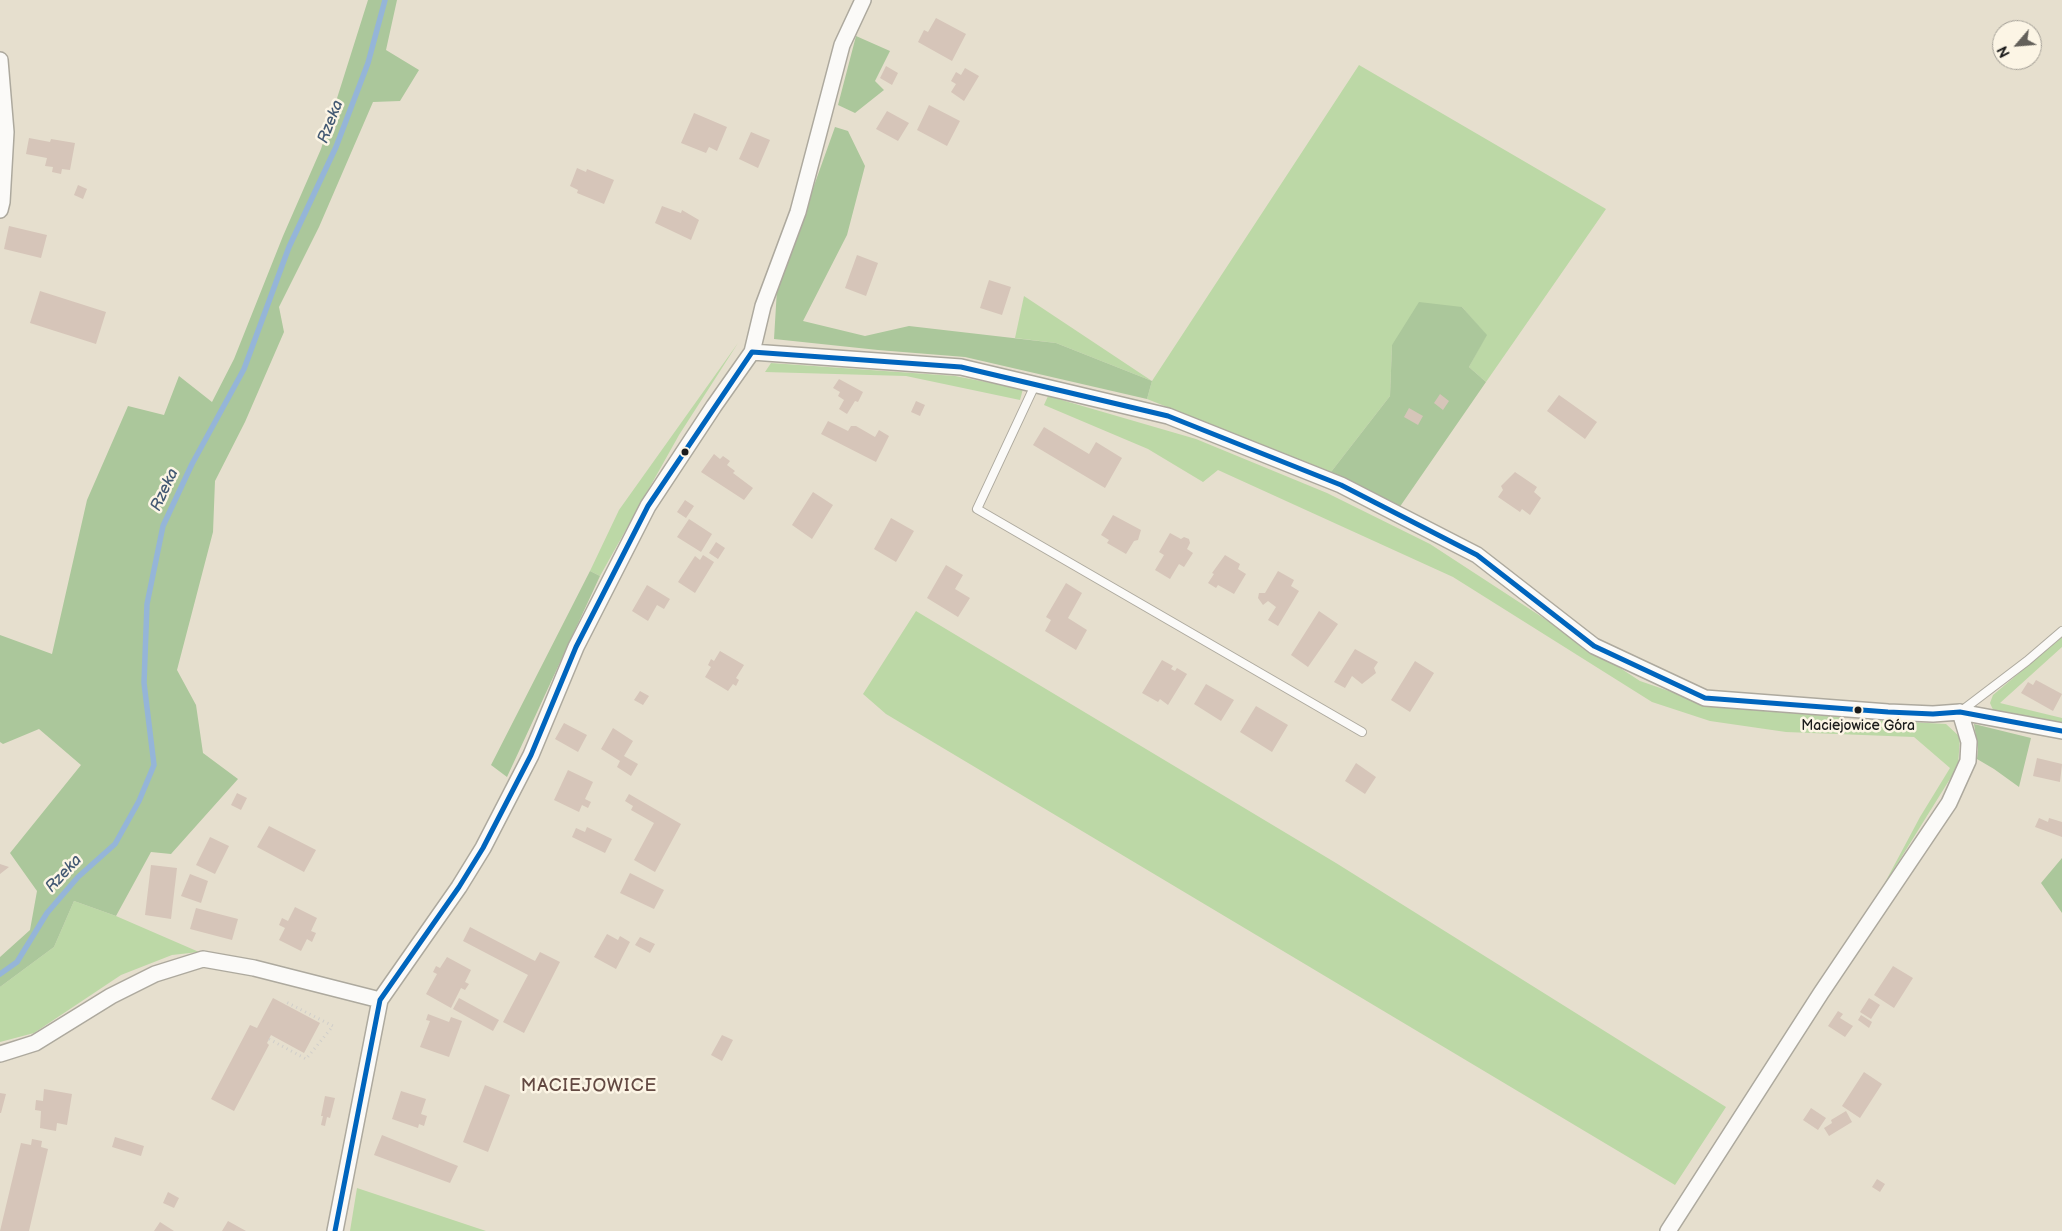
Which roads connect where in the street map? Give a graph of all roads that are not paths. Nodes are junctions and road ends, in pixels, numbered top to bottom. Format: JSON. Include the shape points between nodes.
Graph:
{"nodes":[{"id":1,"x":863,"y":0,"type":"edge"},
{"id":2,"x":0,"y":60,"type":"edge"},
{"id":3,"x":0,"y":210,"type":"edge"},
{"id":4,"x":752,"y":352,"type":"junction"},
{"id":5,"x":1035,"y":385,"type":"junction"},
{"id":6,"x":2062,"y":631,"type":"edge"},
{"id":7,"x":1960,"y":712,"type":"junction"},
{"id":8,"x":2062,"y":731,"type":"edge"},
{"id":9,"x":1362,"y":732,"type":"dead end"},
{"id":10,"x":380,"y":1000,"type":"junction"},
{"id":11,"x":0,"y":1054,"type":"edge"},
{"id":12,"x":335,"y":1231,"type":"edge"},
{"id":13,"x":1668,"y":1231,"type":"edge"}],
"edges":[{"from":1,"to":4,"type":"street","via":[[842,46],[798,212],[763,306]]},
{"from":2,"to":3,"type":"street","via":[[6,132]]},
{"from":4,"to":5,"type":"street","via":[[961,367]]},
{"from":4,"to":10,"type":"street","via":[[648,506],[576,648],[531,754],[483,848],[460,887]]},
{"from":5,"to":7,"type":"street","via":[[1168,416],[1341,485],[1477,555],[1594,646],[1705,698],[1933,714]]},
{"from":5,"to":9,"type":"lane","via":[[977,509]]},
{"from":6,"to":7,"type":"lane"},
{"from":7,"to":8,"type":"street"},
{"from":7,"to":13,"type":"street","via":[[1969,742],[1968,761],[1949,803],[1821,993]]},
{"from":10,"to":11,"type":"street","via":[[254,968],[203,959],[155,974],[111,996],[35,1043]]},
{"from":10,"to":12,"type":"street"}]}
